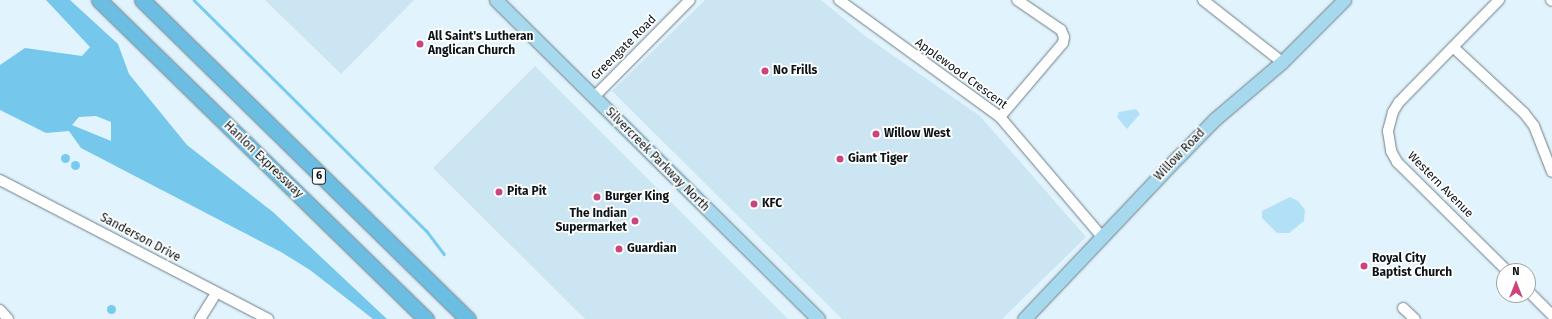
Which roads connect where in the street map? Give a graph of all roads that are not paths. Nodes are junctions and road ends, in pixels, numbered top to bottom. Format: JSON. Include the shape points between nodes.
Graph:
{"nodes":[{"id":1,"x":100,"y":0,"type":"edge"},
{"id":2,"x":142,"y":0,"type":"edge"},
{"id":3,"x":496,"y":0,"type":"edge"},
{"id":4,"x":690,"y":0,"type":"edge"},
{"id":5,"x":839,"y":0,"type":"edge"},
{"id":6,"x":1017,"y":0,"type":"edge"},
{"id":7,"x":1203,"y":0,"type":"edge"},
{"id":8,"x":1344,"y":0,"type":"edge"},
{"id":9,"x":1499,"y":0,"type":"edge"},
{"id":10,"x":1453,"y":47,"type":"junction"},
{"id":11,"x":1282,"y":62,"type":"junction"},
{"id":12,"x":594,"y":97,"type":"junction"},
{"id":13,"x":1000,"y":117,"type":"junction"},
{"id":14,"x":1552,"y":172,"type":"edge"},
{"id":15,"x":0,"y":180,"type":"edge"},
{"id":16,"x":1102,"y":237,"type":"junction"},
{"id":17,"x":1499,"y":263,"type":"edge"},
{"id":18,"x":216,"y":292,"type":"junction"},
{"id":19,"x":1536,"y":299,"type":"edge"},
{"id":20,"x":1403,"y":308,"type":"dead end"},
{"id":21,"x":0,"y":310,"type":"edge"},
{"id":22,"x":1552,"y":315,"type":"edge"},
{"id":23,"x":8,"y":319,"type":"edge"},
{"id":24,"x":200,"y":319,"type":"edge"},
{"id":25,"x":268,"y":319,"type":"edge"},
{"id":26,"x":426,"y":319,"type":"edge"},
{"id":27,"x":468,"y":319,"type":"edge"},
{"id":28,"x":818,"y":319,"type":"edge"},
{"id":29,"x":1024,"y":319,"type":"edge"},
{"id":30,"x":1415,"y":319,"type":"edge"}],
"edges":[{"from":1,"to":26,"type":"highway","name":"Hanlon Expressway","number":"6"},
{"from":2,"to":27,"type":"highway","number":"6"},
{"from":3,"to":12,"type":"main road","name":"Silvercreek Parkway North"},
{"from":4,"to":12,"type":"street","name":"Greengate Road"},
{"from":5,"to":13,"type":"street","name":"Applewood Crescent"},
{"from":6,"to":13,"type":"street","via":[[1061,30],[1064,37],[1063,43]]},
{"from":7,"to":11,"type":"street"},
{"from":8,"to":11,"type":"main road","name":"Willow Road"},
{"from":9,"to":10,"type":"street","name":"Western Avenue"},
{"from":10,"to":14,"type":"street","via":[[1524,113],[1534,126]]},
{"from":10,"to":17,"type":"street","name":"Western Avenue","via":[[1399,102],[1390,123],[1390,147],[1397,162]]},
{"from":11,"to":16,"type":"main road","name":"Willow Road","via":[[1215,119]]},
{"from":12,"to":28,"type":"main road","name":"Silvercreek Parkway North"},
{"from":13,"to":16,"type":"street","name":"Applewood Crescent"},
{"from":15,"to":18,"type":"street","name":"Sanderson Drive"},
{"from":16,"to":29,"type":"main road","name":"Willow Road"},
{"from":18,"to":24,"type":"street"},
{"from":18,"to":25,"type":"street","name":"Sanderson Drive"},
{"from":19,"to":22,"type":"street"},
{"from":20,"to":30,"type":"street"},
{"from":21,"to":23,"type":"street"}]}
